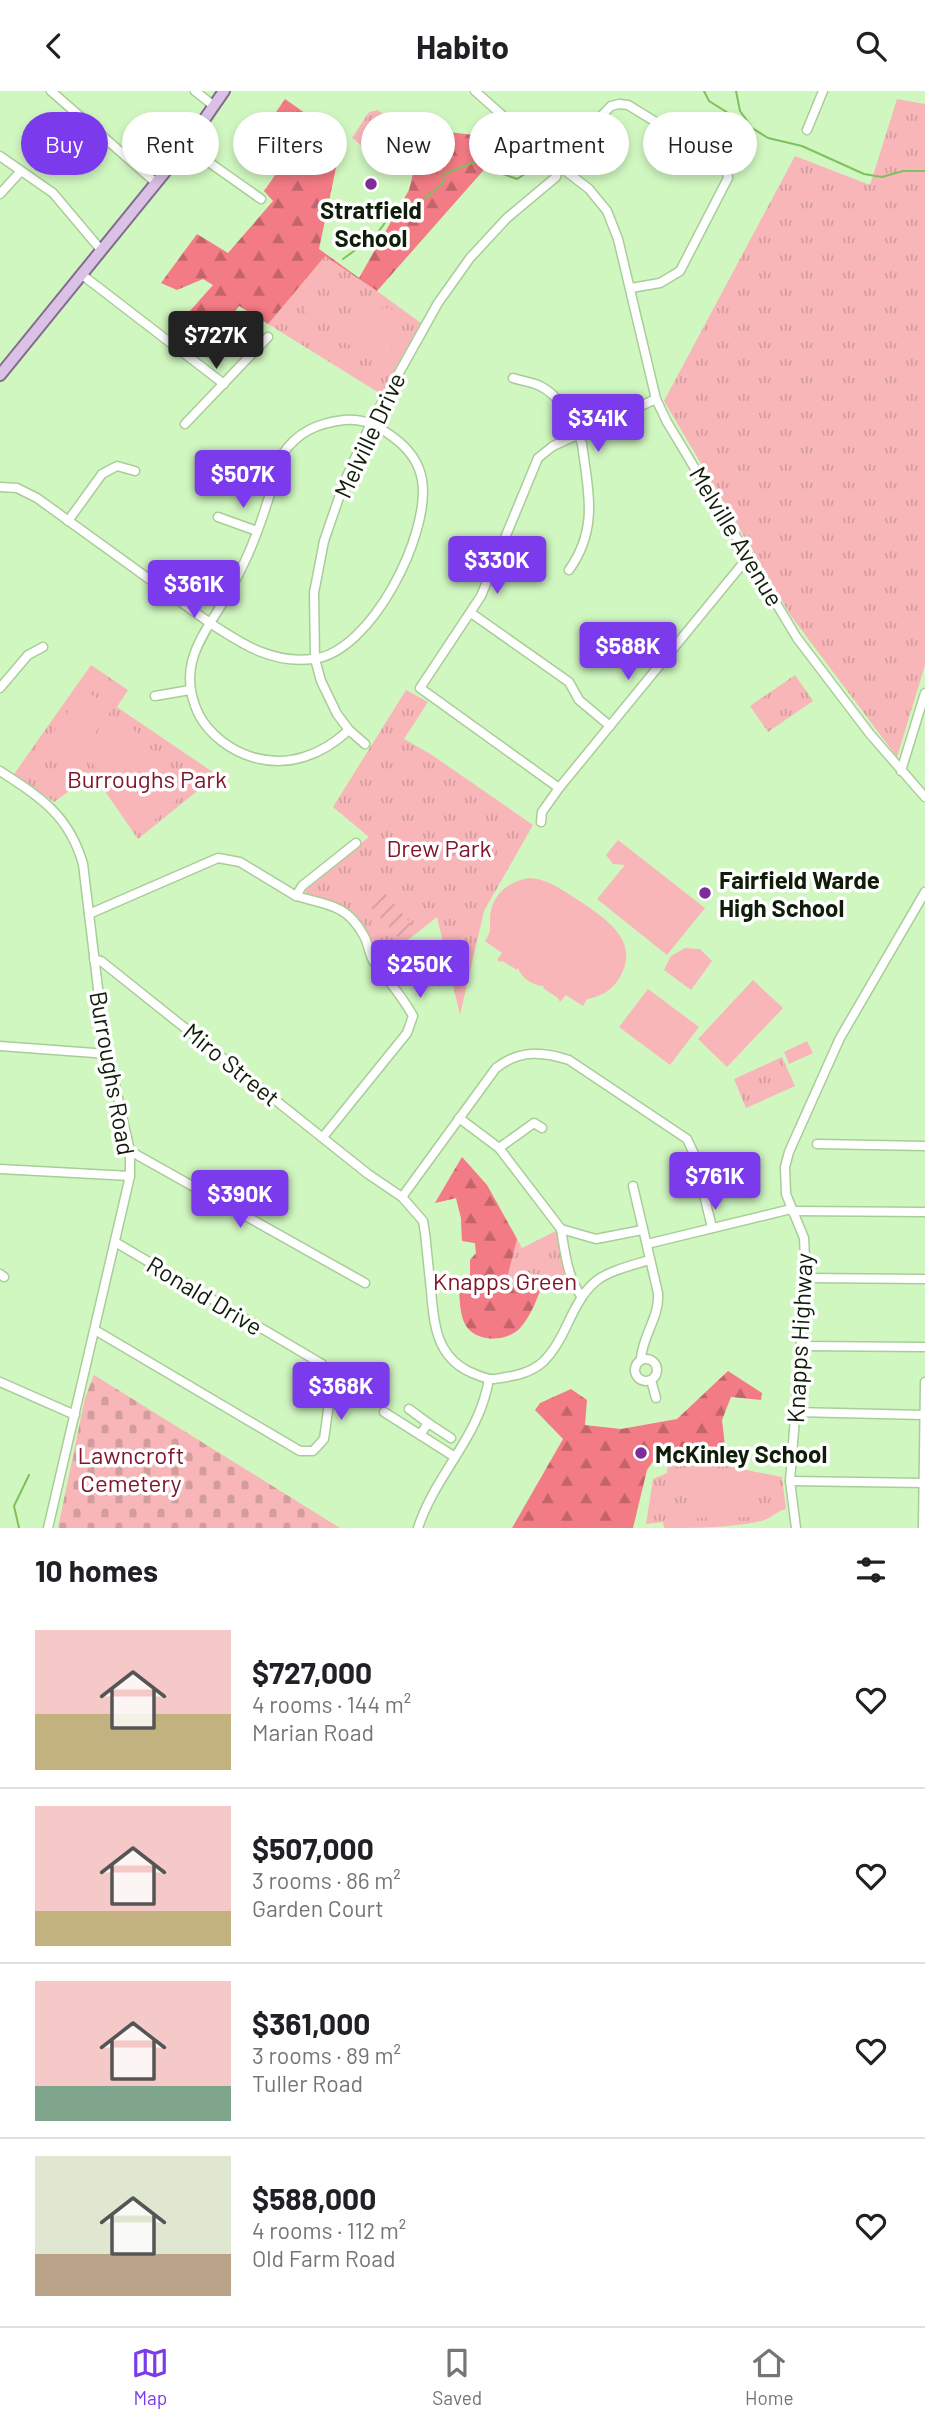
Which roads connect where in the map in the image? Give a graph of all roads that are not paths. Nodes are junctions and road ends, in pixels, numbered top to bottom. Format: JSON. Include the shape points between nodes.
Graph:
{"nodes":[{"id":1,"x":51,"y":91,"type":"edge"},
{"id":2,"x":195,"y":91,"type":"edge"},
{"id":3,"x":224,"y":91,"type":"edge"},
{"id":4,"x":475,"y":91,"type":"edge"},
{"id":5,"x":823,"y":91,"type":"edge"},
{"id":6,"x":214,"y":106,"type":"junction"},
{"id":7,"x":210,"y":112,"type":"edge"},
{"id":8,"x":499,"y":112,"type":"edge"},
{"id":9,"x":605,"y":112,"type":"edge"},
{"id":10,"x":807,"y":130,"type":"dead end"},
{"id":11,"x":0,"y":156,"type":"edge"},
{"id":12,"x":219,"y":169,"type":"edge"},
{"id":13,"x":21,"y":171,"type":"joint"},
{"id":14,"x":27,"y":175,"type":"edge"},
{"id":15,"x":161,"y":175,"type":"edge"},
{"id":16,"x":556,"y":175,"type":"edge"},
{"id":17,"x":571,"y":175,"type":"edge"},
{"id":18,"x":155,"y":182,"type":"junction"},
{"id":19,"x":0,"y":194,"type":"edge"},
{"id":20,"x":261,"y":199,"type":"dead end"},
{"id":21,"x":101,"y":250,"type":"junction"},
{"id":22,"x":80,"y":274,"type":"junction"},
{"id":23,"x":631,"y":288,"type":"junction"},
{"id":24,"x":268,"y":337,"type":"dead end"},
{"id":25,"x":1,"y":371,"type":"edge"},
{"id":26,"x":513,"y":378,"type":"dead end"},
{"id":27,"x":224,"y":384,"type":"junction"},
{"id":28,"x":656,"y":399,"type":"junction"},
{"id":29,"x":371,"y":423,"type":"junction"},
{"id":30,"x":185,"y":424,"type":"dead end"},
{"id":31,"x":579,"y":434,"type":"junction"},
{"id":32,"x":135,"y":471,"type":"dead end"},
{"id":33,"x":0,"y":487,"type":"edge"},
{"id":34,"x":218,"y":517,"type":"dead end"},
{"id":35,"x":68,"y":521,"type":"junction"},
{"id":36,"x":257,"y":531,"type":"junction"},
{"id":37,"x":749,"y":556,"type":"junction"},
{"id":38,"x":569,"y":570,"type":"dead end"},
{"id":39,"x":471,"y":613,"type":"junction"},
{"id":40,"x":209,"y":623,"type":"junction"},
{"id":41,"x":43,"y":647,"type":"dead end"},
{"id":42,"x":315,"y":659,"type":"junction"},
{"id":43,"x":0,"y":688,"type":"edge"},
{"id":44,"x":190,"y":690,"type":"junction"},
{"id":45,"x":925,"y":693,"type":"edge"},
{"id":46,"x":155,"y":696,"type":"dead end"},
{"id":47,"x":916,"y":724,"type":"junction"},
{"id":48,"x":610,"y":726,"type":"junction"},
{"id":49,"x":925,"y":727,"type":"edge"},
{"id":50,"x":349,"y":730,"type":"junction"},
{"id":51,"x":365,"y":744,"type":"dead end"},
{"id":52,"x":0,"y":771,"type":"edge"},
{"id":53,"x":901,"y":771,"type":"junction"},
{"id":54,"x":559,"y":788,"type":"junction"},
{"id":55,"x":925,"y":797,"type":"edge"},
{"id":56,"x":541,"y":823,"type":"dead end"},
{"id":57,"x":356,"y":843,"type":"dead end"},
{"id":58,"x":925,"y":892,"type":"edge"},
{"id":59,"x":296,"y":896,"type":"junction"},
{"id":60,"x":89,"y":914,"type":"junction"},
{"id":61,"x":94,"y":959,"type":"junction"},
{"id":62,"x":0,"y":1046,"type":"edge"},
{"id":63,"x":108,"y":1054,"type":"junction"},
{"id":64,"x":459,"y":1118,"type":"junction"},
{"id":65,"x":542,"y":1128,"type":"dead end"},
{"id":66,"x":323,"y":1137,"type":"junction"},
{"id":67,"x":817,"y":1144,"type":"dead end"},
{"id":68,"x":925,"y":1146,"type":"edge"},
{"id":69,"x":499,"y":1148,"type":"junction"},
{"id":70,"x":130,"y":1151,"type":"junction"},
{"id":71,"x":0,"y":1169,"type":"edge"},
{"id":72,"x":130,"y":1176,"type":"junction"},
{"id":73,"x":633,"y":1186,"type":"dead end"},
{"id":74,"x":402,"y":1197,"type":"junction"},
{"id":75,"x":792,"y":1210,"type":"junction"},
{"id":76,"x":925,"y":1212,"type":"edge"},
{"id":77,"x":712,"y":1228,"type":"junction"},
{"id":78,"x":561,"y":1229,"type":"junction"},
{"id":79,"x":642,"y":1230,"type":"junction"},
{"id":80,"x":115,"y":1242,"type":"junction"},
{"id":81,"x":647,"y":1244,"type":"junction"},
{"id":82,"x":649,"y":1260,"type":"junction"},
{"id":83,"x":806,"y":1278,"type":"junction"},
{"id":84,"x":925,"y":1279,"type":"edge"},
{"id":85,"x":365,"y":1283,"type":"dead end"},
{"id":86,"x":581,"y":1296,"type":"junction"},
{"id":87,"x":95,"y":1330,"type":"junction"},
{"id":88,"x":801,"y":1346,"type":"junction"},
{"id":89,"x":925,"y":1347,"type":"edge"},
{"id":90,"x":642,"y":1360,"type":"junction"},
{"id":91,"x":489,"y":1379,"type":"junction"},
{"id":92,"x":650,"y":1380,"type":"junction"},
{"id":93,"x":0,"y":1382,"type":"edge"},
{"id":94,"x":925,"y":1382,"type":"edge"},
{"id":95,"x":656,"y":1398,"type":"dead end"},
{"id":96,"x":409,"y":1409,"type":"dead end"},
{"id":97,"x":384,"y":1412,"type":"dead end"},
{"id":98,"x":794,"y":1412,"type":"junction"},
{"id":99,"x":75,"y":1415,"type":"junction"},
{"id":100,"x":925,"y":1415,"type":"edge"},
{"id":101,"x":428,"y":1423,"type":"junction"},
{"id":102,"x":420,"y":1435,"type":"junction"},
{"id":103,"x":452,"y":1438,"type":"dead end"},
{"id":104,"x":455,"y":1457,"type":"junction"},
{"id":105,"x":790,"y":1481,"type":"junction"},
{"id":106,"x":925,"y":1483,"type":"edge"},
{"id":107,"x":48,"y":1528,"type":"edge"},
{"id":108,"x":418,"y":1528,"type":"edge"},
{"id":109,"x":796,"y":1528,"type":"edge"},
{"id":110,"x":923,"y":1528,"type":"edge"}],
"edges":[{"from":1,"to":18,"type":"street"},
{"from":2,"to":6,"type":"street"},
{"from":3,"to":6,"type":"main road"},
{"from":4,"to":8,"type":"street","name":"Melville Avenue"},
{"from":5,"to":10,"type":"street"},
{"from":6,"to":7,"type":"main road"},
{"from":9,"to":23,"type":"street","name":"Melville Drive","via":[[611,106],[628,105],[726,167],[728,178],[680,271],[660,283]]},
{"from":11,"to":13,"type":"street"},
{"from":12,"to":20,"type":"street"},
{"from":13,"to":19,"type":"street"},
{"from":14,"to":21,"type":"street","via":[[53,193]]},
{"from":15,"to":18,"type":"main road"},
{"from":16,"to":29,"type":"street","name":"Melville Drive","via":[[506,218],[470,258],[438,303]]},
{"from":17,"to":23,"type":"street","name":"Melville Avenue","via":[[607,211]]},
{"from":18,"to":21,"type":"main road"},
{"from":21,"to":22,"type":"main road"},
{"from":22,"to":25,"type":"main road"},
{"from":22,"to":27,"type":"street"},
{"from":23,"to":28,"type":"street","name":"Melville Avenue"},
{"from":24,"to":27,"type":"street"},
{"from":26,"to":31,"type":"street","via":[[554,395]]},
{"from":27,"to":30,"type":"street"},
{"from":28,"to":31,"type":"street"},
{"from":28,"to":37,"type":"street","name":"Melville Avenue"},
{"from":29,"to":36,"type":"street","via":[[349,419],[326,422],[294,439],[282,455]]},
{"from":29,"to":42,"type":"street","name":"Melville Drive","via":[[324,541],[314,593]]},
{"from":29,"to":42,"type":"street","via":[[406,446],[418,466],[423,490],[416,529],[409,556],[367,626],[340,650]]},
{"from":31,"to":38,"type":"street","via":[[590,525]]},
{"from":31,"to":39,"type":"street","via":[[538,458]]},
{"from":32,"to":35,"type":"street","via":[[117,466],[102,474]]},
{"from":33,"to":35,"type":"street","via":[[26,492]]},
{"from":34,"to":36,"type":"street"},
{"from":35,"to":40,"type":"street"},
{"from":36,"to":40,"type":"street","via":[[238,576]]},
{"from":37,"to":48,"type":"street"},
{"from":37,"to":53,"type":"street","name":"Melville Avenue","via":[[797,638]]},
{"from":39,"to":48,"type":"street","via":[[569,682],[579,700]]},
{"from":39,"to":54,"type":"street","via":[[420,688]]},
{"from":40,"to":42,"type":"street","via":[[264,655]]},
{"from":40,"to":44,"type":"street","via":[[190,664]]},
{"from":41,"to":43,"type":"street","via":[[28,655]]},
{"from":42,"to":50,"type":"street","name":"Melville Drive","via":[[328,698]]},
{"from":44,"to":46,"type":"street"},
{"from":44,"to":50,"type":"street","via":[[203,722],[217,738],[268,761],[288,762],[316,753]]},
{"from":45,"to":47,"type":"street"},
{"from":47,"to":49,"type":"street"},
{"from":47,"to":53,"type":"street"},
{"from":48,"to":54,"type":"street"},
{"from":50,"to":51,"type":"street","name":"Melville Drive"},
{"from":52,"to":60,"type":"street","name":"Burroughs Road","via":[[44,801],[74,837],[83,864]]},
{"from":53,"to":55,"type":"street","name":"Melville Avenue"},
{"from":54,"to":56,"type":"street","via":[[542,812]]},
{"from":57,"to":59,"type":"street","via":[[302,886]]},
{"from":58,"to":75,"type":"street","name":"Knapps Highway","via":[[842,1035],[789,1152],[785,1179]]},
{"from":59,"to":60,"type":"street","via":[[240,862],[218,859]]},
{"from":59,"to":66,"type":"street","via":[[333,905],[349,915],[367,941],[372,959],[413,1016],[407,1033]]},
{"from":60,"to":61,"type":"street","name":"Burroughs Road"},
{"from":61,"to":63,"type":"street","name":"Burroughs Road"},
{"from":61,"to":66,"type":"street","name":"Miro Street"},
{"from":62,"to":63,"type":"street"},
{"from":63,"to":70,"type":"street","name":"Burroughs Road"},
{"from":64,"to":69,"type":"street"},
{"from":64,"to":74,"type":"street"},
{"from":64,"to":77,"type":"street","via":[[506,1060],[548,1053],[569,1060],[687,1139]]},
{"from":65,"to":69,"type":"street","via":[[534,1123]]},
{"from":66,"to":74,"type":"street","name":"Miro Street"},
{"from":67,"to":68,"type":"street"},
{"from":69,"to":78,"type":"street"},
{"from":70,"to":72,"type":"street","name":"Burroughs Road"},
{"from":70,"to":85,"type":"street"},
{"from":71,"to":72,"type":"street"},
{"from":72,"to":80,"type":"street","name":"Burroughs Road"},
{"from":73,"to":79,"type":"street"},
{"from":74,"to":91,"type":"street","name":"Miro Street","via":[[423,1221],[434,1328],[440,1345],[451,1360]]},
{"from":75,"to":76,"type":"street"},
{"from":75,"to":77,"type":"street"},
{"from":75,"to":83,"type":"street","name":"Knapps Highway","via":[[804,1238]]},
{"from":77,"to":81,"type":"street"},
{"from":78,"to":79,"type":"street","via":[[596,1239]]},
{"from":78,"to":86,"type":"street","via":[[568,1268]]},
{"from":79,"to":81,"type":"street"},
{"from":80,"to":87,"type":"street","name":"Burroughs Road"},
{"from":80,"to":87,"type":"street","name":"Ronald Drive","via":[[322,1364],[331,1389],[324,1440],[313,1451],[300,1451]]},
{"from":81,"to":82,"type":"street"},
{"from":82,"to":86,"type":"street","via":[[611,1270]]},
{"from":82,"to":90,"type":"street","via":[[659,1306]]},
{"from":83,"to":84,"type":"street"},
{"from":83,"to":88,"type":"street","name":"Knapps Highway"},
{"from":86,"to":91,"type":"street","via":[[544,1361],[525,1373]]},
{"from":87,"to":99,"type":"street","name":"Burroughs Road"},
{"from":88,"to":89,"type":"street"},
{"from":88,"to":98,"type":"street","name":"Knapps Highway"},
{"from":90,"to":92,"type":"street","via":[[635,1373],[643,1381]]},
{"from":90,"to":92,"type":"street","via":[[649,1359],[657,1366],[657,1374]]},
{"from":91,"to":104,"type":"street","via":[[480,1415]]},
{"from":92,"to":95,"type":"street"},
{"from":93,"to":99,"type":"street"},
{"from":94,"to":100,"type":"street"},
{"from":96,"to":101,"type":"street"},
{"from":97,"to":102,"type":"street"},
{"from":98,"to":100,"type":"street"},
{"from":98,"to":105,"type":"street","name":"Knapps Highway"},
{"from":99,"to":107,"type":"street","name":"Burroughs Road"},
{"from":100,"to":106,"type":"street"},
{"from":101,"to":102,"type":"street"},
{"from":101,"to":103,"type":"street"},
{"from":102,"to":104,"type":"street"},
{"from":104,"to":108,"type":"street"},
{"from":105,"to":106,"type":"street"},
{"from":105,"to":109,"type":"street","name":"Knapps Highway"},
{"from":106,"to":110,"type":"street"}]}
